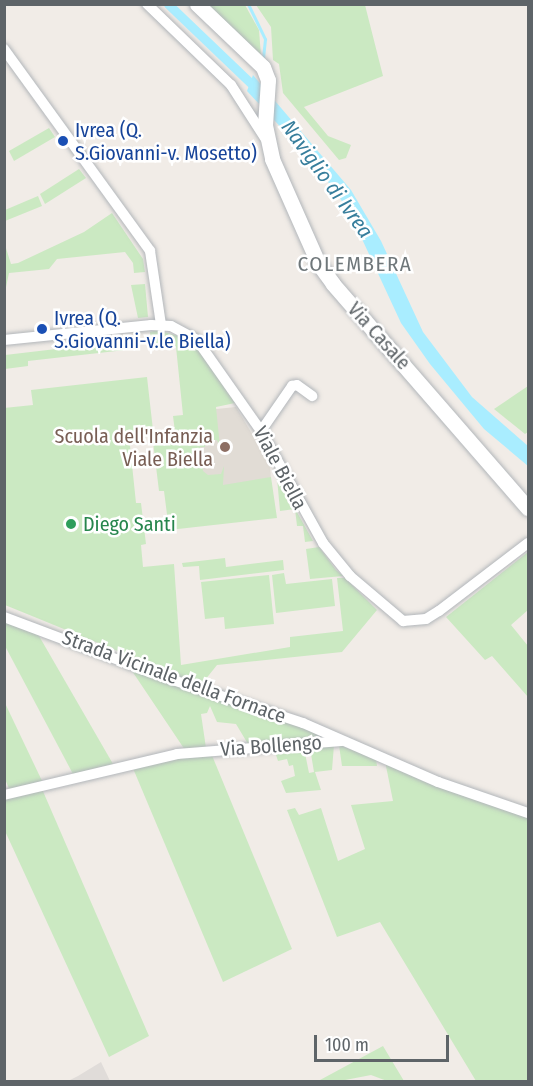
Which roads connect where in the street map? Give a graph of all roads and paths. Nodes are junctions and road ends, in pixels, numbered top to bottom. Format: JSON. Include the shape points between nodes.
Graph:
{"nodes":[{"id":1,"x":147,"y":4,"type":"edge"},
{"id":2,"x":197,"y":4,"type":"edge"},
{"id":3,"x":4,"y":49,"type":"edge"},
{"id":4,"x":267,"y":141,"type":"junction"},
{"id":5,"x":161,"y":325,"type":"junction"},
{"id":6,"x":4,"y":340,"type":"edge"},
{"id":7,"x":312,"y":396,"type":"dead end"},
{"id":8,"x":261,"y":431,"type":"junction"},
{"id":9,"x":528,"y":508,"type":"edge"},
{"id":10,"x":528,"y":543,"type":"edge"},
{"id":11,"x":4,"y":617,"type":"edge"},
{"id":12,"x":342,"y":741,"type":"junction"},
{"id":13,"x":4,"y":795,"type":"edge"},
{"id":14,"x":528,"y":813,"type":"edge"}],
"edges":[{"from":1,"to":4,"type":"street","name":"Via Casale","via":[[231,84]]},
{"from":2,"to":4,"type":"main road","name":"Via Casale","via":[[263,67],[268,80]]},
{"from":3,"to":5,"type":"street","via":[[150,251]]},
{"from":4,"to":9,"type":"main road","name":"Via Casale","via":[[279,183],[333,284]]},
{"from":5,"to":6,"type":"street","name":"Viale Biella"},
{"from":5,"to":8,"type":"street","name":"Viale Biella","via":[[197,340]]},
{"from":7,"to":8,"type":"street","via":[[297,385],[292,386]]},
{"from":8,"to":10,"type":"street","name":"Viale Biella","via":[[323,543],[350,576],[403,621],[432,615]]},
{"from":11,"to":12,"type":"street","name":"Strada Vicinale della Fornace"},
{"from":12,"to":13,"type":"street","name":"Via Bollengo","via":[[177,754]]},
{"from":12,"to":14,"type":"street","name":"Via Bollengo","via":[[438,782]]}]}
